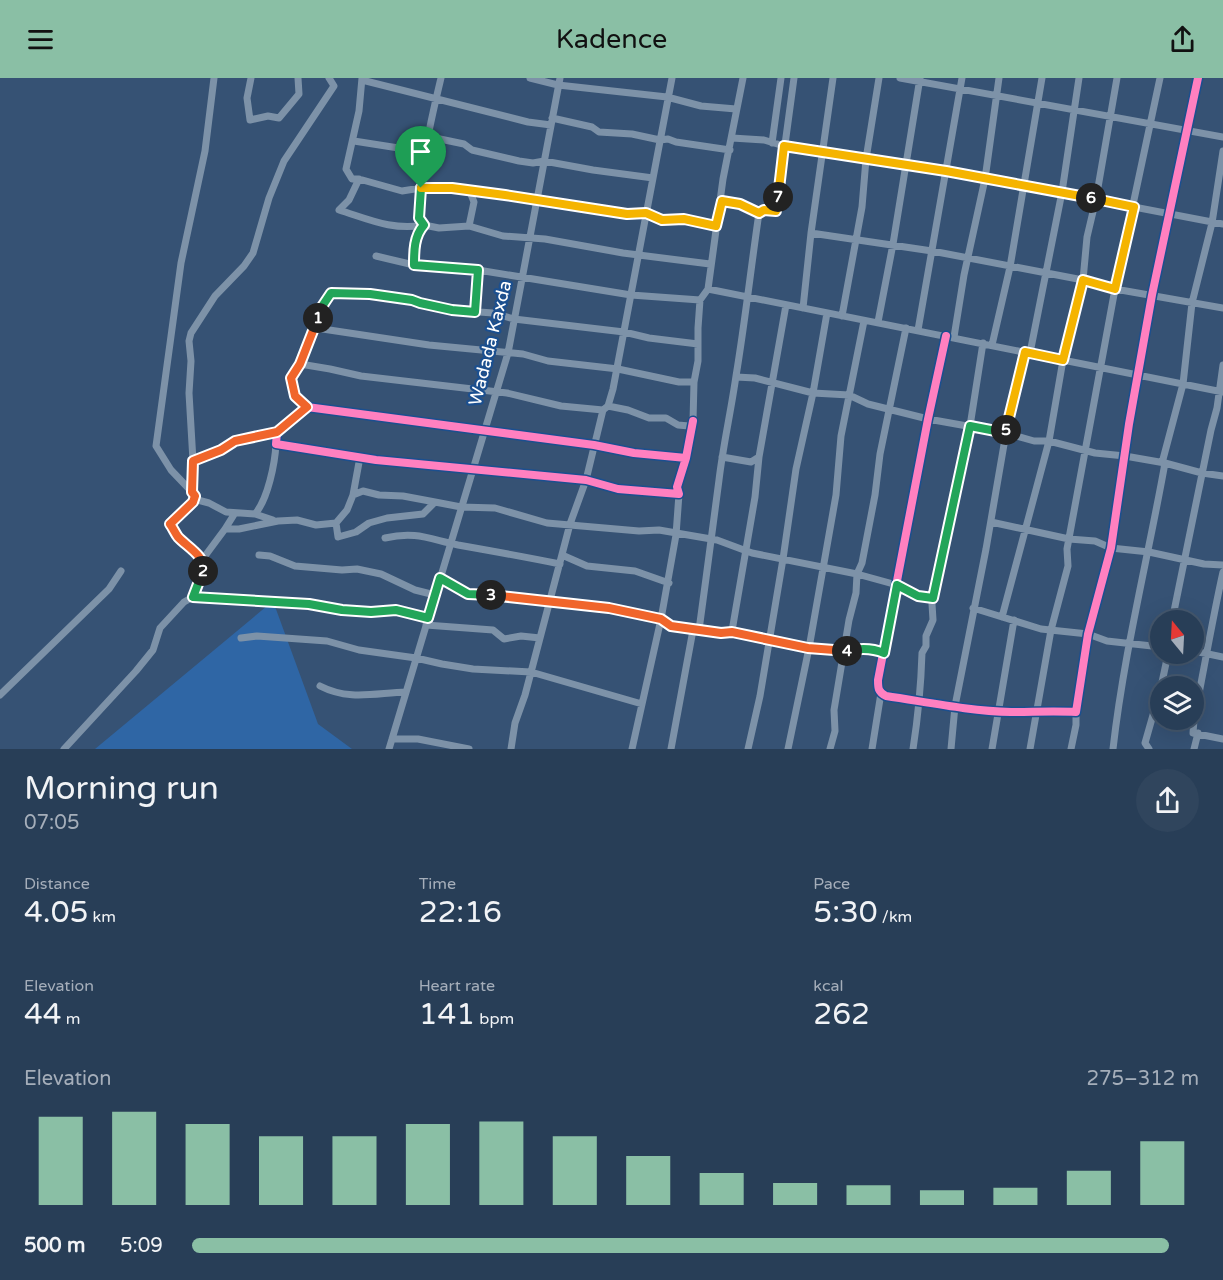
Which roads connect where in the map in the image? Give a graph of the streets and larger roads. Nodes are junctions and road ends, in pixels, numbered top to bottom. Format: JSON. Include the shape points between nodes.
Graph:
{"nodes":[{"id":1,"x":214,"y":78,"type":"edge"},
{"id":2,"x":251,"y":78,"type":"edge"},
{"id":3,"x":298,"y":78,"type":"edge"},
{"id":4,"x":329,"y":78,"type":"edge"},
{"id":5,"x":441,"y":78,"type":"edge"},
{"id":6,"x":530,"y":78,"type":"edge"},
{"id":7,"x":672,"y":78,"type":"edge"},
{"id":8,"x":743,"y":78,"type":"edge"},
{"id":9,"x":781,"y":78,"type":"edge"},
{"id":10,"x":794,"y":78,"type":"edge"},
{"id":11,"x":833,"y":78,"type":"edge"},
{"id":12,"x":879,"y":78,"type":"edge"},
{"id":13,"x":900,"y":78,"type":"edge"},
{"id":14,"x":962,"y":78,"type":"edge"},
{"id":15,"x":999,"y":78,"type":"edge"},
{"id":16,"x":1042,"y":78,"type":"edge"},
{"id":17,"x":1079,"y":78,"type":"edge"},
{"id":18,"x":1117,"y":78,"type":"edge"},
{"id":19,"x":1160,"y":78,"type":"edge"},
{"id":20,"x":1198,"y":78,"type":"edge"},
{"id":21,"x":362,"y":79,"type":"edge"},
{"id":22,"x":920,"y":80,"type":"edge"},
{"id":23,"x":559,"y":81,"type":"edge"},
{"id":24,"x":960,"y":88,"type":"junction"},
{"id":25,"x":996,"y":95,"type":"junction"},
{"id":26,"x":667,"y":97,"type":"junction"},
{"id":27,"x":435,"y":99,"type":"junction"},
{"id":28,"x":1038,"y":102,"type":"junction"},
{"id":29,"x":736,"y":109,"type":"junction"},
{"id":30,"x":1073,"y":109,"type":"junction"},
{"id":31,"x":1110,"y":117,"type":"junction"},
{"id":32,"x":551,"y":122,"type":"junction"},
{"id":33,"x":1151,"y":125,"type":"junction"},
{"id":34,"x":1188,"y":131,"type":"junction"},
{"id":35,"x":1223,"y":137,"type":"edge"},
{"id":36,"x":732,"y":138,"type":"junction"},
{"id":37,"x":428,"y":139,"type":"junction"},
{"id":38,"x":660,"y":140,"type":"junction"},
{"id":39,"x":354,"y":141,"type":"junction"},
{"id":40,"x":772,"y":143,"type":"junction"},
{"id":41,"x":784,"y":146,"type":"junction"},
{"id":42,"x":730,"y":150,"type":"junction"},
{"id":43,"x":1223,"y":151,"type":"edge"},
{"id":44,"x":424,"y":152,"type":"junction"},
{"id":45,"x":823,"y":153,"type":"junction"},
{"id":46,"x":866,"y":159,"type":"junction"},
{"id":47,"x":544,"y":161,"type":"junction"},
{"id":48,"x":907,"y":165,"type":"junction"},
{"id":49,"x":946,"y":171,"type":"junction"},
{"id":50,"x":653,"y":177,"type":"junction"},
{"id":51,"x":359,"y":179,"type":"junction"},
{"id":52,"x":985,"y":179,"type":"junction"},
{"id":53,"x":1023,"y":185,"type":"junction"},
{"id":54,"x":421,"y":188,"type":"junction"},
{"id":55,"x":470,"y":192,"type":"junction"},
{"id":56,"x":1062,"y":192,"type":"junction"},
{"id":57,"x":1096,"y":199,"type":"junction"},
{"id":58,"x":537,"y":200,"type":"junction"},
{"id":59,"x":722,"y":201,"type":"junction"},
{"id":60,"x":1134,"y":207,"type":"junction"},
{"id":61,"x":646,"y":213,"type":"junction"},
{"id":62,"x":759,"y":213,"type":"junction"},
{"id":63,"x":1169,"y":213,"type":"junction"},
{"id":64,"x":1212,"y":223,"type":"junction"},
{"id":65,"x":1223,"y":224,"type":"edge"},
{"id":66,"x":424,"y":225,"type":"junction"},
{"id":67,"x":469,"y":226,"type":"junction"},
{"id":68,"x":716,"y":226,"type":"junction"},
{"id":69,"x":811,"y":232,"type":"junction"},
{"id":70,"x":529,"y":238,"type":"junction"},
{"id":71,"x":856,"y":239,"type":"junction"},
{"id":72,"x":893,"y":244,"type":"junction"},
{"id":73,"x":932,"y":251,"type":"junction"},
{"id":74,"x":639,"y":255,"type":"junction"},
{"id":75,"x":376,"y":256,"type":"dead end"},
{"id":76,"x":969,"y":258,"type":"junction"},
{"id":77,"x":710,"y":264,"type":"junction"},
{"id":78,"x":414,"y":265,"type":"junction"},
{"id":79,"x":1010,"y":267,"type":"junction"},
{"id":80,"x":478,"y":270,"type":"junction"},
{"id":81,"x":1045,"y":273,"type":"junction"},
{"id":82,"x":522,"y":276,"type":"junction"},
{"id":83,"x":1083,"y":280,"type":"junction"},
{"id":84,"x":708,"y":289,"type":"junction"},
{"id":85,"x":1115,"y":289,"type":"junction"},
{"id":86,"x":631,"y":295,"type":"junction"},
{"id":87,"x":1152,"y":295,"type":"junction"},
{"id":88,"x":747,"y":296,"type":"junction"},
{"id":89,"x":700,"y":300,"type":"junction"},
{"id":90,"x":1192,"y":303,"type":"junction"},
{"id":91,"x":786,"y":305,"type":"junction"},
{"id":92,"x":803,"y":308,"type":"junction"},
{"id":93,"x":1223,"y":308,"type":"edge"},
{"id":94,"x":475,"y":312,"type":"junction"},
{"id":95,"x":827,"y":313,"type":"junction"},
{"id":96,"x":842,"y":316,"type":"junction"},
{"id":97,"x":514,"y":319,"type":"junction"},
{"id":98,"x":864,"y":321,"type":"junction"},
{"id":99,"x":878,"y":322,"type":"junction"},
{"id":100,"x":316,"y":328,"type":"junction"},
{"id":101,"x":906,"y":328,"type":"junction"},
{"id":102,"x":918,"y":330,"type":"junction"},
{"id":103,"x":624,"y":332,"type":"junction"},
{"id":104,"x":950,"y":337,"type":"junction"},
{"id":105,"x":698,"y":344,"type":"junction"},
{"id":106,"x":983,"y":344,"type":"junction"},
{"id":107,"x":992,"y":345,"type":"junction"},
{"id":108,"x":1028,"y":352,"type":"junction"},
{"id":109,"x":507,"y":353,"type":"junction"},
{"id":110,"x":1063,"y":360,"type":"junction"},
{"id":111,"x":300,"y":364,"type":"junction"},
{"id":112,"x":1223,"y":365,"type":"edge"},
{"id":113,"x":1101,"y":368,"type":"junction"},
{"id":114,"x":618,"y":369,"type":"junction"},
{"id":115,"x":1138,"y":375,"type":"junction"},
{"id":116,"x":736,"y":377,"type":"junction"},
{"id":117,"x":694,"y":382,"type":"junction"},
{"id":118,"x":772,"y":382,"type":"junction"},
{"id":119,"x":1183,"y":384,"type":"junction"},
{"id":120,"x":496,"y":392,"type":"junction"},
{"id":121,"x":1221,"y":392,"type":"edge"},
{"id":122,"x":813,"y":393,"type":"junction"},
{"id":123,"x":849,"y":395,"type":"junction"},
{"id":124,"x":307,"y":407,"type":"junction"},
{"id":125,"x":606,"y":408,"type":"junction"},
{"id":126,"x":890,"y":409,"type":"junction"},
{"id":127,"x":928,"y":419,"type":"junction"},
{"id":128,"x":693,"y":421,"type":"junction"},
{"id":129,"x":970,"y":426,"type":"junction"},
{"id":130,"x":277,"y":432,"type":"junction"},
{"id":131,"x":484,"y":432,"type":"junction"},
{"id":132,"x":1006,"y":433,"type":"junction"},
{"id":133,"x":1048,"y":441,"type":"junction"},
{"id":134,"x":276,"y":444,"type":"junction"},
{"id":135,"x":594,"y":445,"type":"junction"},
{"id":136,"x":1084,"y":451,"type":"junction"},
{"id":137,"x":1125,"y":456,"type":"junction"},
{"id":138,"x":360,"y":457,"type":"junction"},
{"id":139,"x":722,"y":457,"type":"junction"},
{"id":140,"x":759,"y":457,"type":"junction"},
{"id":141,"x":686,"y":458,"type":"junction"},
{"id":142,"x":193,"y":461,"type":"junction"},
{"id":143,"x":1164,"y":463,"type":"junction"},
{"id":144,"x":473,"y":468,"type":"junction"},
{"id":145,"x":1202,"y":473,"type":"junction"},
{"id":146,"x":1223,"y":476,"type":"edge"},
{"id":147,"x":585,"y":480,"type":"junction"},
{"id":148,"x":679,"y":494,"type":"junction"},
{"id":149,"x":193,"y":495,"type":"junction"},
{"id":150,"x":353,"y":495,"type":"junction"},
{"id":151,"x":435,"y":502,"type":"junction"},
{"id":152,"x":461,"y":507,"type":"junction"},
{"id":153,"x":235,"y":513,"type":"junction"},
{"id":154,"x":255,"y":514,"type":"junction"},
{"id":155,"x":278,"y":521,"type":"junction"},
{"id":156,"x":991,"y":522,"type":"junction"},
{"id":157,"x":336,"y":524,"type":"junction"},
{"id":158,"x":570,"y":524,"type":"junction"},
{"id":159,"x":225,"y":529,"type":"junction"},
{"id":160,"x":1026,"y":529,"type":"junction"},
{"id":161,"x":676,"y":532,"type":"junction"},
{"id":162,"x":385,"y":538,"type":"dead end"},
{"id":163,"x":711,"y":539,"type":"junction"},
{"id":164,"x":1069,"y":539,"type":"junction"},
{"id":165,"x":451,"y":543,"type":"junction"},
{"id":166,"x":1111,"y":548,"type":"junction"},
{"id":167,"x":746,"y":551,"type":"junction"},
{"id":168,"x":1149,"y":552,"type":"junction"},
{"id":169,"x":259,"y":555,"type":"dead end"},
{"id":170,"x":562,"y":555,"type":"junction"},
{"id":171,"x":783,"y":559,"type":"junction"},
{"id":172,"x":202,"y":560,"type":"junction"},
{"id":173,"x":1185,"y":560,"type":"junction"},
{"id":174,"x":560,"y":564,"type":"junction"},
{"id":175,"x":1223,"y":565,"type":"edge"},
{"id":176,"x":822,"y":567,"type":"junction"},
{"id":177,"x":121,"y":571,"type":"dead end"},
{"id":178,"x":1223,"y":572,"type":"edge"},
{"id":179,"x":856,"y":574,"type":"junction"},
{"id":180,"x":440,"y":578,"type":"junction"},
{"id":181,"x":669,"y":582,"type":"junction"},
{"id":182,"x":897,"y":585,"type":"junction"},
{"id":183,"x":435,"y":595,"type":"junction"},
{"id":184,"x":193,"y":597,"type":"junction"},
{"id":185,"x":933,"y":598,"type":"junction"},
{"id":186,"x":551,"y":601,"type":"junction"},
{"id":187,"x":973,"y":608,"type":"junction"},
{"id":188,"x":1174,"y":610,"type":"edge"},
{"id":189,"x":1002,"y":617,"type":"junction"},
{"id":190,"x":661,"y":619,"type":"junction"},
{"id":191,"x":1014,"y":620,"type":"junction"},
{"id":192,"x":427,"y":621,"type":"junction"},
{"id":193,"x":696,"y":630,"type":"junction"},
{"id":194,"x":1052,"y":630,"type":"junction"},
{"id":195,"x":732,"y":632,"type":"junction"},
{"id":196,"x":1088,"y":634,"type":"junction"},
{"id":197,"x":241,"y":638,"type":"dead end"},
{"id":198,"x":540,"y":638,"type":"junction"},
{"id":199,"x":768,"y":639,"type":"junction"},
{"id":200,"x":1129,"y":643,"type":"junction"},
{"id":201,"x":1150,"y":646,"type":"edge"},
{"id":202,"x":808,"y":648,"type":"junction"},
{"id":203,"x":844,"y":651,"type":"junction"},
{"id":204,"x":1205,"y":652,"type":"junction"},
{"id":205,"x":884,"y":653,"type":"junction"},
{"id":206,"x":1223,"y":657,"type":"edge"},
{"id":207,"x":416,"y":658,"type":"junction"},
{"id":208,"x":531,"y":672,"type":"junction"},
{"id":209,"x":1204,"y":676,"type":"edge"},
{"id":210,"x":320,"y":686,"type":"dead end"},
{"id":211,"x":406,"y":692,"type":"junction"},
{"id":212,"x":881,"y":693,"type":"junction"},
{"id":213,"x":0,"y":694,"type":"edge"},
{"id":214,"x":918,"y":700,"type":"junction"},
{"id":215,"x":642,"y":704,"type":"junction"},
{"id":216,"x":955,"y":706,"type":"junction"},
{"id":217,"x":998,"y":710,"type":"junction"},
{"id":218,"x":1036,"y":710,"type":"junction"},
{"id":219,"x":1076,"y":712,"type":"junction"},
{"id":220,"x":1150,"y":726,"type":"edge"},
{"id":221,"x":1193,"y":730,"type":"edge"},
{"id":222,"x":1198,"y":733,"type":"junction"},
{"id":223,"x":392,"y":739,"type":"junction"},
{"id":224,"x":1223,"y":739,"type":"edge"},
{"id":225,"x":64,"y":749,"type":"edge"},
{"id":226,"x":389,"y":749,"type":"edge"},
{"id":227,"x":470,"y":749,"type":"edge"},
{"id":228,"x":511,"y":749,"type":"edge"},
{"id":229,"x":632,"y":749,"type":"edge"},
{"id":230,"x":672,"y":749,"type":"edge"},
{"id":231,"x":748,"y":749,"type":"edge"},
{"id":232,"x":788,"y":749,"type":"edge"},
{"id":233,"x":830,"y":749,"type":"edge"},
{"id":234,"x":872,"y":749,"type":"edge"},
{"id":235,"x":913,"y":749,"type":"edge"},
{"id":236,"x":951,"y":749,"type":"edge"},
{"id":237,"x":992,"y":749,"type":"edge"},
{"id":238,"x":1030,"y":749,"type":"edge"},
{"id":239,"x":1071,"y":749,"type":"edge"},
{"id":240,"x":1113,"y":749,"type":"edge"},
{"id":241,"x":1149,"y":749,"type":"edge"},
{"id":242,"x":1194,"y":749,"type":"edge"}],
"edges":[{"from":1,"to":149,"type":"street","via":[[205,151],[181,263],[156,446]]},
{"from":2,"to":3,"type":"street","via":[[247,98],[250,120],[279,118],[299,94]]},
{"from":4,"to":142,"type":"street","via":[[334,86],[284,162],[253,253],[214,296],[191,333]]},
{"from":5,"to":27,"type":"street"},
{"from":6,"to":23,"type":"street"},
{"from":7,"to":26,"type":"street"},
{"from":8,"to":29,"type":"street"},
{"from":9,"to":40,"type":"street"},
{"from":10,"to":41,"type":"street"},
{"from":11,"to":45,"type":"street"},
{"from":12,"to":46,"type":"street"},
{"from":13,"to":22,"type":"street"},
{"from":14,"to":24,"type":"street"},
{"from":15,"to":25,"type":"street"},
{"from":16,"to":28,"type":"street"},
{"from":17,"to":30,"type":"street"},
{"from":18,"to":31,"type":"street"},
{"from":19,"to":33,"type":"street"},
{"from":20,"to":34,"type":"street"},
{"from":21,"to":27,"type":"street"},
{"from":21,"to":39,"type":"street"},
{"from":22,"to":24,"type":"street"},
{"from":22,"to":48,"type":"street"},
{"from":23,"to":26,"type":"street"},
{"from":23,"to":32,"type":"street","name":"Wadada Kaxda"},
{"from":24,"to":25,"type":"street"},
{"from":24,"to":49,"type":"street"},
{"from":25,"to":28,"type":"street"},
{"from":25,"to":52,"type":"street"},
{"from":26,"to":29,"type":"street","via":[[701,106]]},
{"from":26,"to":38,"type":"street"},
{"from":27,"to":32,"type":"street","via":[[528,122]]},
{"from":27,"to":37,"type":"street"},
{"from":28,"to":30,"type":"street"},
{"from":28,"to":53,"type":"street"},
{"from":29,"to":36,"type":"street"},
{"from":30,"to":31,"type":"street"},
{"from":30,"to":56,"type":"street"},
{"from":31,"to":33,"type":"street"},
{"from":31,"to":57,"type":"street"},
{"from":32,"to":38,"type":"street"},
{"from":32,"to":47,"type":"street","name":"Wadada Kaxda"},
{"from":33,"to":34,"type":"street"},
{"from":33,"to":60,"type":"street"},
{"from":34,"to":35,"type":"street"},
{"from":34,"to":63,"type":"street"},
{"from":36,"to":40,"type":"street"},
{"from":36,"to":42,"type":"street"},
{"from":37,"to":44,"type":"street"},
{"from":37,"to":47,"type":"street","via":[[440,138],[519,161]]},
{"from":38,"to":42,"type":"street","via":[[668,138]]},
{"from":38,"to":50,"type":"street"},
{"from":39,"to":44,"type":"street"},
{"from":39,"to":51,"type":"street","via":[[346,169],[352,179]]},
{"from":40,"to":41,"type":"street"},
{"from":41,"to":45,"type":"street"},
{"from":41,"to":62,"type":"street","via":[[776,211]]},
{"from":42,"to":59,"type":"street"},
{"from":43,"to":64,"type":"street"},
{"from":44,"to":54,"type":"street"},
{"from":45,"to":46,"type":"street"},
{"from":45,"to":69,"type":"street"},
{"from":46,"to":48,"type":"street"},
{"from":46,"to":71,"type":"street"},
{"from":47,"to":50,"type":"street"},
{"from":47,"to":58,"type":"street","name":"Wadada Kaxda"},
{"from":48,"to":49,"type":"street"},
{"from":48,"to":72,"type":"street"},
{"from":49,"to":52,"type":"street"},
{"from":49,"to":73,"type":"street"},
{"from":50,"to":61,"type":"street"},
{"from":51,"to":54,"type":"street","via":[[402,191]]},
{"from":51,"to":66,"type":"street","via":[[339,210],[383,225]]},
{"from":52,"to":53,"type":"street"},
{"from":52,"to":76,"type":"street"},
{"from":53,"to":56,"type":"street"},
{"from":53,"to":79,"type":"street"},
{"from":54,"to":55,"type":"street"},
{"from":54,"to":66,"type":"street","via":[[419,218]]},
{"from":55,"to":58,"type":"street"},
{"from":55,"to":67,"type":"street","via":[[474,202]]},
{"from":56,"to":57,"type":"street"},
{"from":56,"to":81,"type":"street"},
{"from":57,"to":60,"type":"street"},
{"from":57,"to":83,"type":"street"},
{"from":58,"to":61,"type":"street","via":[[627,214]]},
{"from":58,"to":70,"type":"street","name":"Wadada Kaxda"},
{"from":59,"to":62,"type":"street"},
{"from":59,"to":68,"type":"street"},
{"from":60,"to":63,"type":"street"},
{"from":60,"to":85,"type":"street"},
{"from":61,"to":68,"type":"street","via":[[662,220],[684,219]]},
{"from":61,"to":74,"type":"street"},
{"from":62,"to":88,"type":"street"},
{"from":63,"to":64,"type":"street"},
{"from":63,"to":87,"type":"street"},
{"from":64,"to":65,"type":"street"},
{"from":64,"to":90,"type":"street"},
{"from":66,"to":67,"type":"street"},
{"from":66,"to":78,"type":"street","via":[[418,231]]},
{"from":67,"to":70,"type":"street","via":[[503,236]]},
{"from":68,"to":77,"type":"street"},
{"from":69,"to":71,"type":"street"},
{"from":69,"to":92,"type":"street"},
{"from":70,"to":74,"type":"street"},
{"from":70,"to":82,"type":"street","name":"Wadada Kaxda"},
{"from":71,"to":72,"type":"street"},
{"from":71,"to":96,"type":"street"},
{"from":72,"to":73,"type":"street"},
{"from":72,"to":99,"type":"street"},
{"from":73,"to":76,"type":"street"},
{"from":73,"to":102,"type":"street"},
{"from":74,"to":77,"type":"street"},
{"from":74,"to":86,"type":"street"},
{"from":75,"to":78,"type":"street"},
{"from":76,"to":79,"type":"street"},
{"from":76,"to":104,"type":"street"},
{"from":77,"to":84,"type":"street"},
{"from":78,"to":80,"type":"street"},
{"from":79,"to":81,"type":"street"},
{"from":79,"to":107,"type":"street"},
{"from":80,"to":82,"type":"street"},
{"from":80,"to":94,"type":"street"},
{"from":81,"to":83,"type":"street"},
{"from":81,"to":108,"type":"street"},
{"from":82,"to":86,"type":"street"},
{"from":82,"to":97,"type":"street","name":"Wadada Kaxda"},
{"from":83,"to":85,"type":"street"},
{"from":83,"to":110,"type":"street"},
{"from":84,"to":88,"type":"street"},
{"from":84,"to":89,"type":"street"},
{"from":85,"to":87,"type":"street"},
{"from":85,"to":113,"type":"street"},
{"from":86,"to":89,"type":"street"},
{"from":86,"to":103,"type":"street"},
{"from":87,"to":90,"type":"street"},
{"from":87,"to":115,"type":"street"},
{"from":88,"to":91,"type":"street"},
{"from":88,"to":116,"type":"street"},
{"from":89,"to":105,"type":"street"},
{"from":90,"to":93,"type":"street"},
{"from":90,"to":119,"type":"street"},
{"from":91,"to":92,"type":"street"},
{"from":91,"to":118,"type":"street"},
{"from":92,"to":95,"type":"street"},
{"from":94,"to":97,"type":"street"},
{"from":94,"to":100,"type":"street","via":[[370,294],[331,293],[321,308]]},
{"from":95,"to":96,"type":"street"},
{"from":95,"to":122,"type":"street"},
{"from":96,"to":98,"type":"street"},
{"from":97,"to":103,"type":"street"},
{"from":97,"to":109,"type":"street","name":"Wadada Kaxda"},
{"from":98,"to":99,"type":"street"},
{"from":98,"to":123,"type":"street"},
{"from":99,"to":101,"type":"street"},
{"from":100,"to":109,"type":"street"},
{"from":100,"to":111,"type":"street"},
{"from":101,"to":102,"type":"street"},
{"from":101,"to":126,"type":"street"},
{"from":102,"to":104,"type":"street"},
{"from":103,"to":105,"type":"street"},
{"from":103,"to":114,"type":"street"},
{"from":104,"to":106,"type":"street"},
{"from":104,"to":127,"type":"street"},
{"from":105,"to":117,"type":"street"},
{"from":106,"to":107,"type":"street"},
{"from":106,"to":129,"type":"street"},
{"from":107,"to":108,"type":"street"},
{"from":108,"to":110,"type":"street"},
{"from":108,"to":132,"type":"street"},
{"from":109,"to":114,"type":"street"},
{"from":109,"to":120,"type":"street","name":"Wadada Kaxda"},
{"from":110,"to":113,"type":"street"},
{"from":110,"to":133,"type":"street"},
{"from":111,"to":120,"type":"street","via":[[361,376]]},
{"from":111,"to":124,"type":"street","via":[[291,378],[295,396]]},
{"from":112,"to":121,"type":"street"},
{"from":113,"to":115,"type":"street"},
{"from":113,"to":136,"type":"street"},
{"from":114,"to":117,"type":"street"},
{"from":114,"to":125,"type":"street"},
{"from":115,"to":119,"type":"street"},
{"from":115,"to":137,"type":"street"},
{"from":116,"to":118,"type":"street"},
{"from":116,"to":139,"type":"street"},
{"from":117,"to":128,"type":"street"},
{"from":118,"to":122,"type":"street"},
{"from":118,"to":140,"type":"street"},
{"from":119,"to":121,"type":"street"},
{"from":119,"to":143,"type":"street"},
{"from":120,"to":125,"type":"street","via":[[561,406]]},
{"from":120,"to":131,"type":"street","name":"Wadada Kaxda"},
{"from":121,"to":145,"type":"street"},
{"from":122,"to":123,"type":"street"},
{"from":122,"to":171,"type":"street","via":[[796,469]]},
{"from":123,"to":126,"type":"street"},
{"from":123,"to":176,"type":"street"},
{"from":124,"to":130,"type":"street"},
{"from":124,"to":131,"type":"street"},
{"from":125,"to":128,"type":"street","via":[[666,418],[678,425],[689,426]]},
{"from":125,"to":135,"type":"street"},
{"from":126,"to":127,"type":"street"},
{"from":126,"to":179,"type":"street","via":[[862,563]]},
{"from":127,"to":129,"type":"street"},
{"from":127,"to":182,"type":"street"},
{"from":128,"to":141,"type":"street"},
{"from":129,"to":132,"type":"street"},
{"from":129,"to":185,"type":"street"},
{"from":130,"to":134,"type":"street"},
{"from":130,"to":142,"type":"street","via":[[235,441]]},
{"from":131,"to":135,"type":"street"},
{"from":131,"to":144,"type":"street","name":"Wadada Kaxda"},
{"from":132,"to":133,"type":"street"},
{"from":132,"to":156,"type":"street"},
{"from":133,"to":136,"type":"street"},
{"from":133,"to":160,"type":"street"},
{"from":134,"to":138,"type":"street"},
{"from":134,"to":154,"type":"street","via":[[273,471]]},
{"from":135,"to":141,"type":"street"},
{"from":135,"to":147,"type":"street"},
{"from":136,"to":137,"type":"street"},
{"from":136,"to":164,"type":"street"},
{"from":137,"to":143,"type":"street"},
{"from":137,"to":166,"type":"street"},
{"from":138,"to":144,"type":"street"},
{"from":138,"to":150,"type":"street"},
{"from":139,"to":140,"type":"street","via":[[751,462]]},
{"from":139,"to":163,"type":"street"},
{"from":140,"to":167,"type":"street"},
{"from":141,"to":148,"type":"street","via":[[677,487]]},
{"from":142,"to":149,"type":"street"},
{"from":143,"to":145,"type":"street"},
{"from":143,"to":168,"type":"street"},
{"from":144,"to":147,"type":"street"},
{"from":144,"to":152,"type":"street","name":"Wadada Kaxda"},
{"from":145,"to":146,"type":"street"},
{"from":145,"to":173,"type":"street"},
{"from":147,"to":148,"type":"street","via":[[618,489]]},
{"from":147,"to":158,"type":"street"},
{"from":148,"to":161,"type":"street"},
{"from":149,"to":153,"type":"street","via":[[218,509]]},
{"from":149,"to":172,"type":"street","via":[[170,524]]},
{"from":150,"to":151,"type":"street","via":[[363,491]]},
{"from":150,"to":157,"type":"street"},
{"from":151,"to":152,"type":"street"},
{"from":151,"to":157,"type":"street","via":[[423,514],[387,518],[338,537]]},
{"from":152,"to":158,"type":"street","via":[[495,508],[548,523]]},
{"from":152,"to":165,"type":"street","name":"Wadada Kaxda"},
{"from":153,"to":154,"type":"street"},
{"from":153,"to":159,"type":"street"},
{"from":154,"to":155,"type":"street"},
{"from":155,"to":157,"type":"street"},
{"from":155,"to":159,"type":"street","via":[[239,530]]},
{"from":156,"to":160,"type":"street"},
{"from":156,"to":187,"type":"street"},
{"from":158,"to":161,"type":"street"},
{"from":158,"to":170,"type":"street"},
{"from":159,"to":172,"type":"street"},
{"from":160,"to":164,"type":"street"},
{"from":160,"to":189,"type":"street"},
{"from":161,"to":163,"type":"street"},
{"from":161,"to":181,"type":"street"},
{"from":162,"to":165,"type":"street","via":[[420,535]]},
{"from":163,"to":167,"type":"street"},
{"from":163,"to":193,"type":"street","via":[[707,582]]},
{"from":164,"to":166,"type":"street","via":[[1095,541]]},
{"from":164,"to":194,"type":"street","via":[[1068,566]]},
{"from":165,"to":174,"type":"street"},
{"from":165,"to":180,"type":"street","name":"Wadada Kaxda"},
{"from":166,"to":168,"type":"street"},
{"from":166,"to":196,"type":"street"},
{"from":167,"to":171,"type":"street"},
{"from":167,"to":195,"type":"street"},
{"from":168,"to":173,"type":"street"},
{"from":168,"to":200,"type":"street"},
{"from":169,"to":183,"type":"street","via":[[295,566],[381,574]]},
{"from":170,"to":174,"type":"street"},
{"from":170,"to":181,"type":"street","via":[[587,566],[635,570]]},
{"from":171,"to":176,"type":"street"},
{"from":171,"to":199,"type":"street"},
{"from":172,"to":184,"type":"street","via":[[205,566]]},
{"from":173,"to":175,"type":"street"},
{"from":173,"to":188,"type":"street"},
{"from":174,"to":186,"type":"street"},
{"from":176,"to":179,"type":"street"},
{"from":176,"to":202,"type":"street"},
{"from":177,"to":213,"type":"street","via":[[109,589]]},
{"from":178,"to":204,"type":"street"},
{"from":179,"to":182,"type":"street"},
{"from":179,"to":203,"type":"street"},
{"from":180,"to":183,"type":"street","name":"Wadada Kaxda"},
{"from":180,"to":186,"type":"street","via":[[468,594]]},
{"from":181,"to":190,"type":"street"},
{"from":182,"to":185,"type":"street","via":[[918,596]]},
{"from":182,"to":205,"type":"street"},
{"from":183,"to":192,"type":"street","name":"Wadada Kaxda"},
{"from":184,"to":192,"type":"street","via":[[371,612],[396,610]]},
{"from":184,"to":225,"type":"street","via":[[160,628],[153,650]]},
{"from":185,"to":214,"type":"street","via":[[933,620],[922,653]]},
{"from":186,"to":190,"type":"street"},
{"from":186,"to":198,"type":"street"},
{"from":187,"to":189,"type":"street"},
{"from":187,"to":216,"type":"street"},
{"from":189,"to":191,"type":"street"},
{"from":190,"to":193,"type":"street","via":[[671,626]]},
{"from":190,"to":215,"type":"street"},
{"from":191,"to":194,"type":"street"},
{"from":191,"to":217,"type":"street"},
{"from":192,"to":198,"type":"street","via":[[493,630],[504,639]]},
{"from":192,"to":207,"type":"street","name":"Wadada Kaxda"},
{"from":193,"to":195,"type":"street"},
{"from":193,"to":230,"type":"street"},
{"from":194,"to":196,"type":"street"},
{"from":194,"to":218,"type":"street"},
{"from":195,"to":199,"type":"street"},
{"from":196,"to":200,"type":"street"},
{"from":196,"to":219,"type":"street"},
{"from":197,"to":207,"type":"street","via":[[327,641]]},
{"from":198,"to":208,"type":"street"},
{"from":199,"to":202,"type":"street"},
{"from":199,"to":231,"type":"street"},
{"from":200,"to":201,"type":"street"},
{"from":200,"to":240,"type":"street"},
{"from":202,"to":203,"type":"street"},
{"from":202,"to":232,"type":"street"},
{"from":203,"to":205,"type":"street","via":[[857,648]]},
{"from":203,"to":233,"type":"street"},
{"from":204,"to":206,"type":"street"},
{"from":204,"to":209,"type":"street"},
{"from":205,"to":212,"type":"street","via":[[878,680]]},
{"from":207,"to":208,"type":"street","via":[[473,669]]},
{"from":207,"to":211,"type":"street","name":"Wadada Kaxda"},
{"from":208,"to":215,"type":"street"},
{"from":208,"to":228,"type":"street","via":[[514,723]]},
{"from":210,"to":211,"type":"street","via":[[349,696]]},
{"from":211,"to":223,"type":"street","name":"Wadada Kaxda"},
{"from":212,"to":214,"type":"street"},
{"from":212,"to":234,"type":"street"},
{"from":214,"to":216,"type":"street"},
{"from":214,"to":235,"type":"street"},
{"from":215,"to":229,"type":"street"},
{"from":216,"to":217,"type":"street"},
{"from":216,"to":236,"type":"street"},
{"from":217,"to":218,"type":"street"},
{"from":217,"to":237,"type":"street"},
{"from":218,"to":219,"type":"street"},
{"from":218,"to":238,"type":"street"},
{"from":219,"to":239,"type":"street"},
{"from":220,"to":241,"type":"street","via":[[1145,743]]},
{"from":221,"to":222,"type":"street"},
{"from":222,"to":224,"type":"street"},
{"from":222,"to":242,"type":"street"},
{"from":223,"to":226,"type":"street","name":"Wadada Kaxda"},
{"from":223,"to":227,"type":"street","via":[[418,739]]}]}
